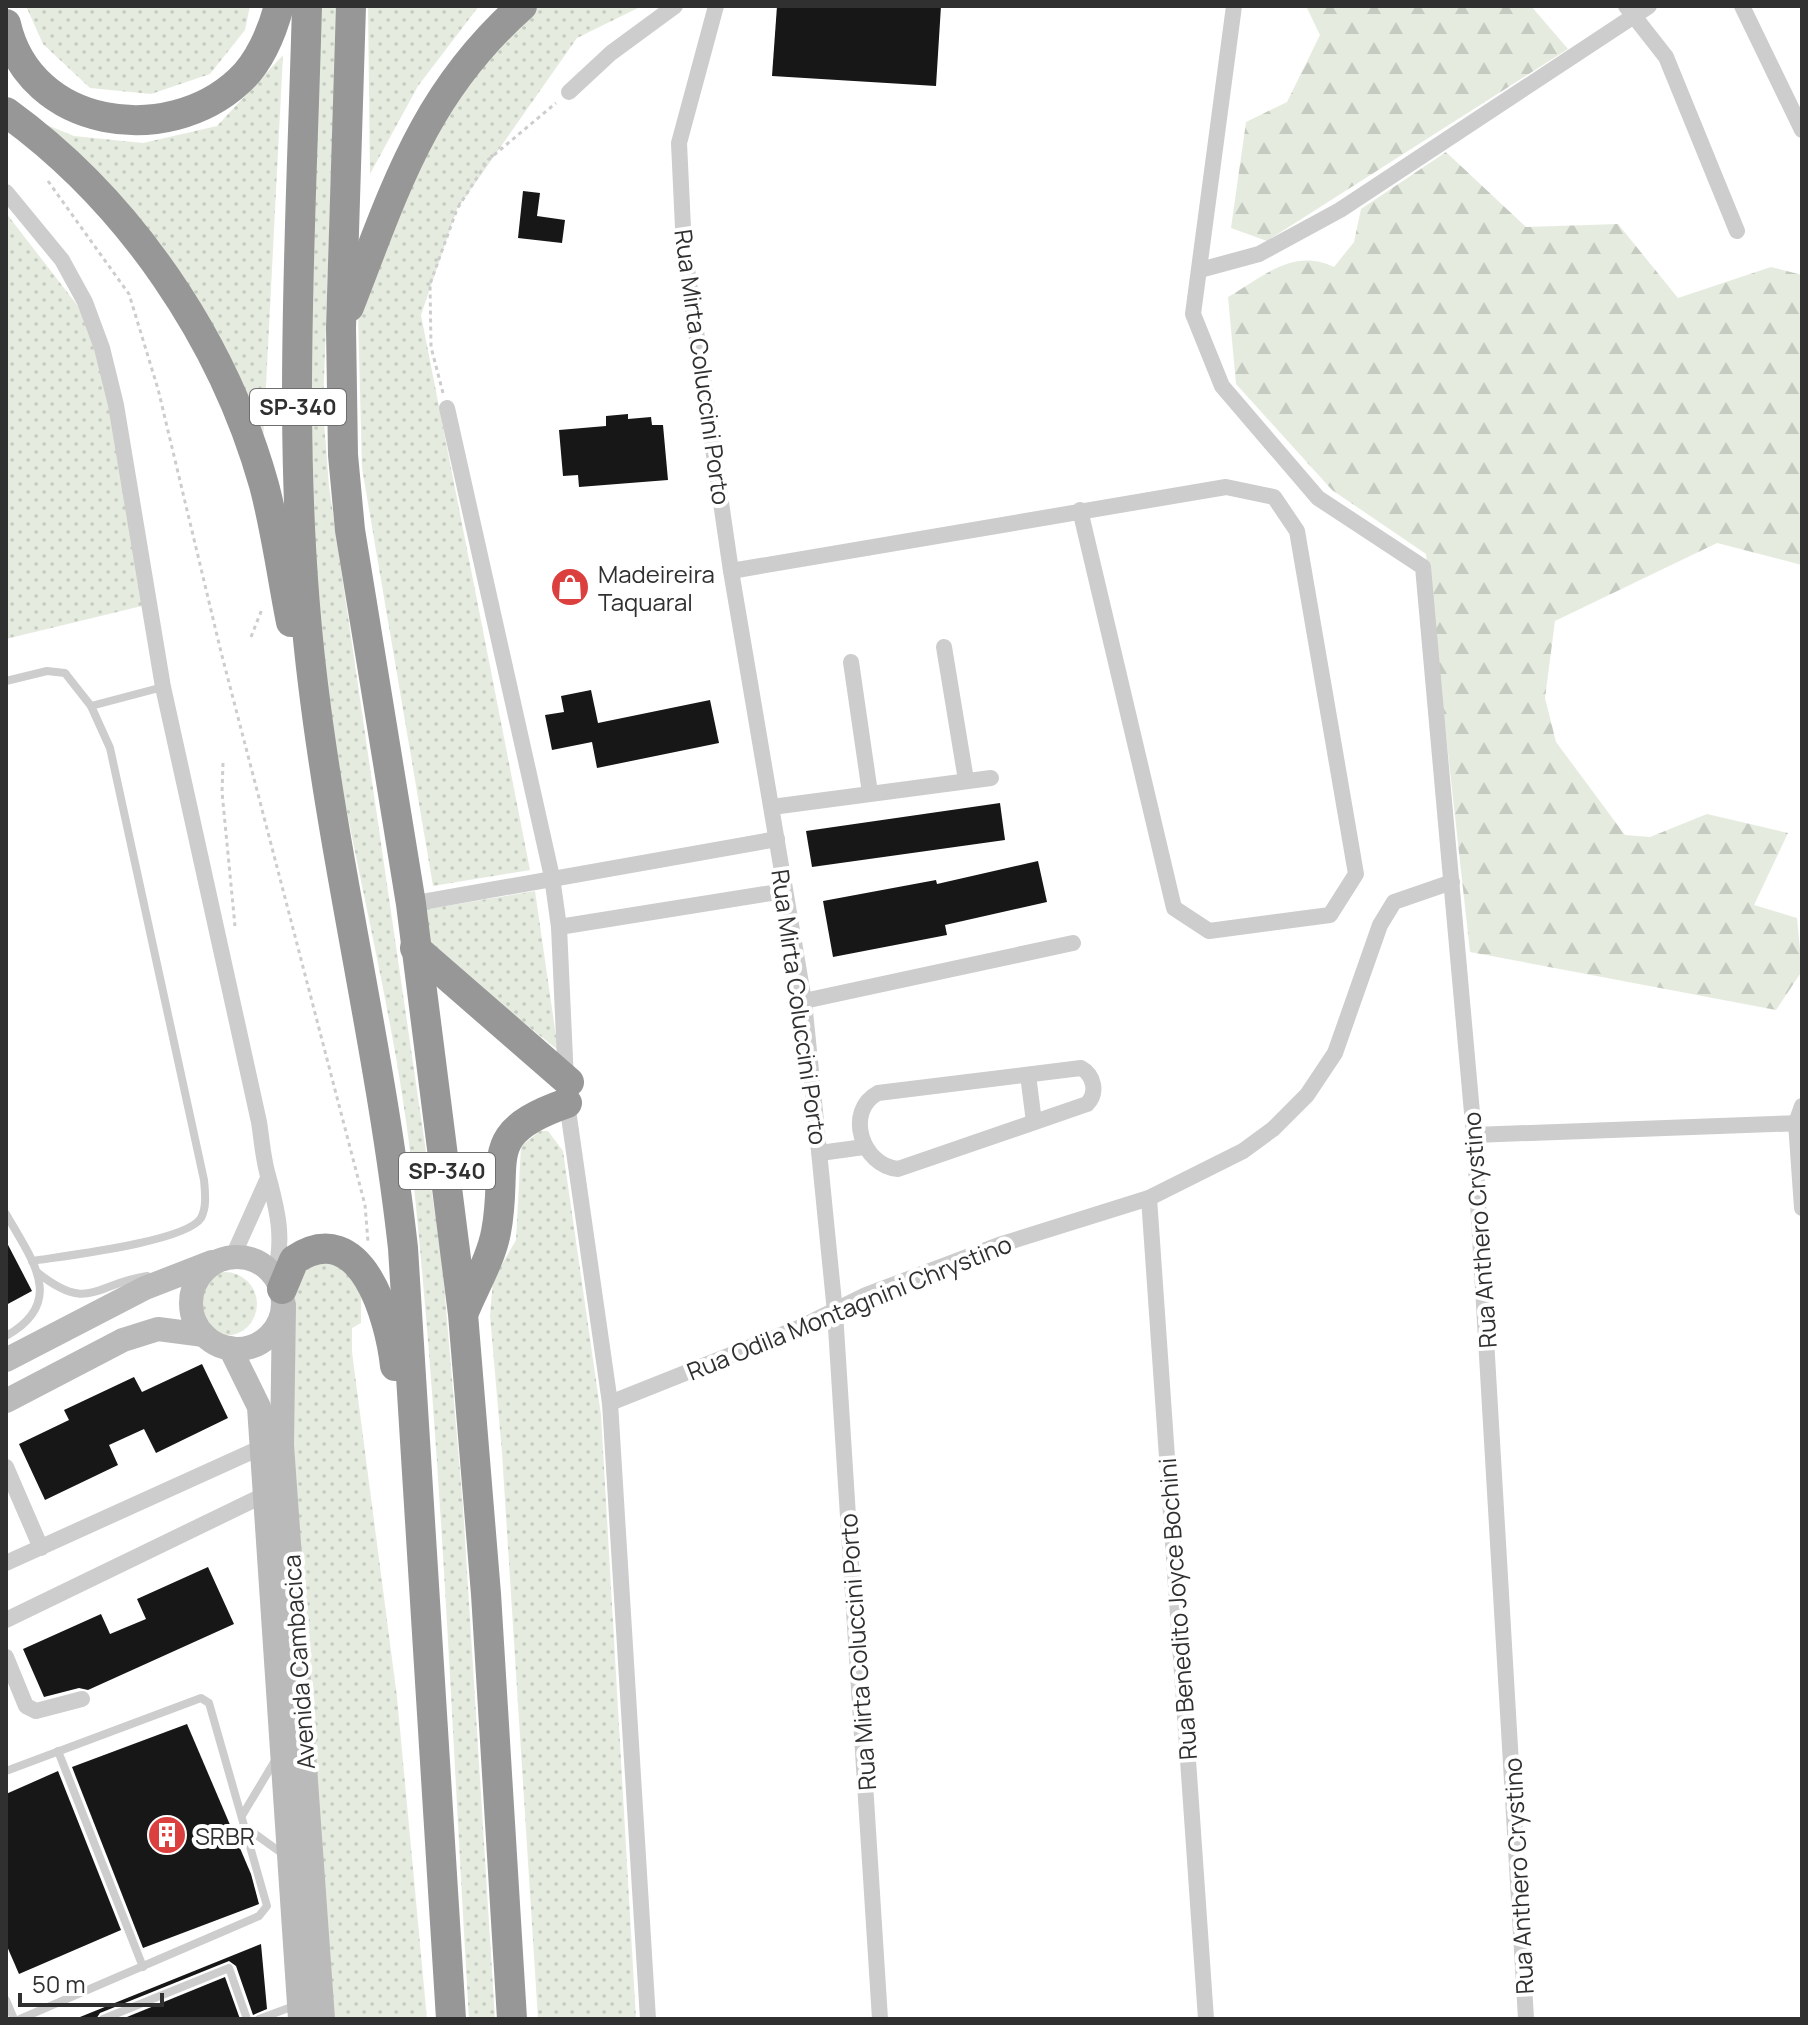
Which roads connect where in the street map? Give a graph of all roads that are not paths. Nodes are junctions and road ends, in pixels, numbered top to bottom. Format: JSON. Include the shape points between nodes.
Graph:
{"nodes":[{"id":1,"x":279,"y":6,"type":"edge"},
{"id":2,"x":307,"y":6,"type":"edge"},
{"id":3,"x":351,"y":6,"type":"edge"},
{"id":4,"x":522,"y":6,"type":"edge"},
{"id":5,"x":675,"y":6,"type":"edge"},
{"id":6,"x":716,"y":6,"type":"edge"},
{"id":7,"x":1234,"y":6,"type":"edge"},
{"id":8,"x":1649,"y":6,"type":"edge"},
{"id":9,"x":1742,"y":6,"type":"edge"},
{"id":10,"x":1630,"y":11,"type":"edge"},
{"id":11,"x":6,"y":24,"type":"edge"},
{"id":12,"x":569,"y":92,"type":"road end"},
{"id":13,"x":6,"y":112,"type":"edge"},
{"id":14,"x":1802,"y":130,"type":"edge"},
{"id":15,"x":6,"y":192,"type":"edge"},
{"id":16,"x":1737,"y":231,"type":"dead end"},
{"id":17,"x":1200,"y":270,"type":"junction"},
{"id":18,"x":341,"y":328,"type":"junction"},
{"id":19,"x":447,"y":408,"type":"road end"},
{"id":20,"x":1080,"y":510,"type":"junction"},
{"id":21,"x":731,"y":571,"type":"junction"},
{"id":22,"x":944,"y":647,"type":"dead end"},
{"id":23,"x":851,"y":662,"type":"dead end"},
{"id":24,"x":6,"y":681,"type":"edge"},
{"id":25,"x":163,"y":687,"type":"junction"},
{"id":26,"x":91,"y":706,"type":"junction"},
{"id":27,"x":991,"y":778,"type":"dead end"},
{"id":28,"x":966,"y":780,"type":"junction"},
{"id":29,"x":870,"y":793,"type":"junction"},
{"id":30,"x":332,"y":805,"type":"junction"},
{"id":31,"x":772,"y":807,"type":"junction"},
{"id":32,"x":777,"y":839,"type":"junction"},
{"id":33,"x":552,"y":877,"type":"junction"},
{"id":34,"x":1452,"y":882,"type":"junction"},
{"id":35,"x":784,"y":891,"type":"junction"},
{"id":36,"x":411,"y":904,"type":"junction"},
{"id":37,"x":559,"y":927,"type":"junction"},
{"id":38,"x":1073,"y":943,"type":"dead end"},
{"id":39,"x":415,"y":948,"type":"junction"},
{"id":40,"x":804,"y":1001,"type":"junction"},
{"id":41,"x":1028,"y":1075,"type":"junction"},
{"id":42,"x":568,"y":1092,"type":"junction"},
{"id":43,"x":1802,"y":1106,"type":"edge"},
{"id":44,"x":1034,"y":1122,"type":"junction"},
{"id":45,"x":1799,"y":1123,"type":"edge"},
{"id":46,"x":1474,"y":1135,"type":"junction"},
{"id":47,"x":864,"y":1147,"type":"junction"},
{"id":48,"x":820,"y":1153,"type":"junction"},
{"id":49,"x":268,"y":1178,"type":"junction"},
{"id":50,"x":1149,"y":1198,"type":"junction"},
{"id":51,"x":1802,"y":1208,"type":"edge"},
{"id":52,"x":6,"y":1214,"type":"edge"},
{"id":53,"x":225,"y":1258,"type":"junction"},
{"id":54,"x":32,"y":1261,"type":"junction"},
{"id":55,"x":183,"y":1271,"type":"junction"},
{"id":56,"x":38,"y":1273,"type":"junction"},
{"id":57,"x":280,"y":1290,"type":"junction"},
{"id":58,"x":835,"y":1312,"type":"junction"},
{"id":59,"x":463,"y":1314,"type":"junction"},
{"id":60,"x":204,"y":1335,"type":"junction"},
{"id":61,"x":6,"y":1336,"type":"edge"},
{"id":62,"x":230,"y":1348,"type":"junction"},
{"id":63,"x":6,"y":1360,"type":"edge"},
{"id":64,"x":6,"y":1401,"type":"edge"},
{"id":65,"x":610,"y":1403,"type":"junction"},
{"id":66,"x":262,"y":1447,"type":"junction"},
{"id":67,"x":6,"y":1467,"type":"edge"},
{"id":68,"x":264,"y":1495,"type":"junction"},
{"id":69,"x":41,"y":1548,"type":"junction"},
{"id":70,"x":6,"y":1563,"type":"edge"},
{"id":71,"x":6,"y":1620,"type":"edge"},
{"id":72,"x":6,"y":1657,"type":"edge"},
{"id":73,"x":82,"y":1699,"type":"dead end"},
{"id":74,"x":433,"y":1730,"type":"junction"},
{"id":75,"x":282,"y":1748,"type":"junction"},
{"id":76,"x":58,"y":1751,"type":"junction"},
{"id":77,"x":6,"y":1771,"type":"edge"},
{"id":78,"x":243,"y":1814,"type":"junction"},
{"id":79,"x":247,"y":1829,"type":"junction"},
{"id":80,"x":291,"y":1860,"type":"junction"},
{"id":81,"x":143,"y":1967,"type":"junction"},
{"id":82,"x":6,"y":2000,"type":"edge"},
{"id":83,"x":311,"y":2009,"type":"edge"},
{"id":84,"x":451,"y":2018,"type":"edge"},
{"id":85,"x":14,"y":2019,"type":"edge"},
{"id":86,"x":20,"y":2019,"type":"edge"},
{"id":87,"x":103,"y":2019,"type":"edge"},
{"id":88,"x":247,"y":2019,"type":"edge"},
{"id":89,"x":259,"y":2019,"type":"edge"},
{"id":90,"x":512,"y":2019,"type":"edge"},
{"id":91,"x":648,"y":2019,"type":"edge"},
{"id":92,"x":880,"y":2019,"type":"edge"},
{"id":93,"x":1206,"y":2019,"type":"edge"},
{"id":94,"x":1526,"y":2019,"type":"edge"}],
"edges":[{"from":1,"to":11,"type":"highway","via":[[261,51],[240,80],[187,113],[133,122],[99,118],[65,104],[21,59]]},
{"from":2,"to":30,"type":"highway","number":"SP-340","via":[[297,366],[300,511],[313,683]]},
{"from":3,"to":18,"type":"highway","number":"SP-340"},
{"from":4,"to":18,"type":"highway","via":[[463,68],[425,121]]},
{"from":5,"to":12,"type":"street"},
{"from":6,"to":21,"type":"street","name":"Rua Mirta Coluccini Porto","via":[[684,117],[679,180],[684,249]]},
{"from":7,"to":17,"type":"street"},
{"from":8,"to":10,"type":"street"},
{"from":9,"to":14,"type":"street"},
{"from":10,"to":16,"type":"street","via":[[1666,57]]},
{"from":10,"to":17,"type":"street","via":[[1340,210],[1259,254]]},
{"from":13,"to":30,"type":"highway","via":[[75,171],[145,249],[185,307],[235,404],[265,488]]},
{"from":15,"to":25,"type":"street","via":[[62,260],[102,348]]},
{"from":17,"to":34,"type":"street","name":"Rua Anthero Crystino","via":[[1193,314],[1222,386],[1318,498],[1423,567]]},
{"from":18,"to":36,"type":"highway","number":"SP-340","via":[[350,530]]},
{"from":19,"to":33,"type":"street"},
{"from":20,"to":20,"type":"street","via":[[1174,908],[1209,931],[1330,915],[1356,874],[1297,531],[1274,497],[1226,487]]},
{"from":20,"to":21,"type":"street"},
{"from":21,"to":31,"type":"street","name":"Rua Mirta Coluccini Porto"},
{"from":22,"to":28,"type":"street"},
{"from":23,"to":29,"type":"street"},
{"from":24,"to":26,"type":"lane","via":[[58,671],[76,683]]},
{"from":25,"to":26,"type":"lane"},
{"from":25,"to":49,"type":"street"},
{"from":26,"to":54,"type":"lane","via":[[110,748],[205,1201],[201,1218],[189,1229],[112,1250]]},
{"from":27,"to":28,"type":"street"},
{"from":28,"to":29,"type":"street"},
{"from":29,"to":31,"type":"street"},
{"from":30,"to":74,"type":"highway","number":"SP-340","via":[[393,1152]]},
{"from":31,"to":32,"type":"street","name":"Rua Mirta Coluccini Porto"},
{"from":32,"to":33,"type":"street"},
{"from":32,"to":35,"type":"street","name":"Rua Mirta Coluccini Porto"},
{"from":33,"to":36,"type":"street"},
{"from":33,"to":37,"type":"street"},
{"from":34,"to":46,"type":"street","name":"Rua Anthero Crystino"},
{"from":34,"to":50,"type":"street","name":"Rua Odila Montagnini Chrystino","via":[[1408,894],[1386,912],[1335,1053],[1307,1095],[1243,1151]]},
{"from":35,"to":37,"type":"street"},
{"from":35,"to":40,"type":"street","name":"Rua Mirta Coluccini Porto"},
{"from":36,"to":39,"type":"highway","number":"SP-340"},
{"from":37,"to":42,"type":"street"},
{"from":38,"to":40,"type":"street"},
{"from":39,"to":42,"type":"highway"},
{"from":39,"to":59,"type":"highway","number":"SP-340"},
{"from":40,"to":48,"type":"street","name":"Rua Mirta Coluccini Porto"},
{"from":41,"to":44,"type":"street"},
{"from":41,"to":44,"type":"street","via":[[1081,1068],[1092,1079],[1087,1104]]},
{"from":41,"to":47,"type":"street","via":[[878,1093],[869,1097],[861,1112]]},
{"from":42,"to":59,"type":"highway","via":[[512,1133],[501,1155],[496,1234]]},
{"from":42,"to":65,"type":"street"},
{"from":43,"to":45,"type":"street"},
{"from":44,"to":47,"type":"street","via":[[898,1169],[878,1164]]},
{"from":45,"to":46,"type":"street"},
{"from":45,"to":51,"type":"street"},
{"from":46,"to":94,"type":"street","name":"Rua Anthero Crystino"},
{"from":47,"to":48,"type":"street"},
{"from":48,"to":58,"type":"street","name":"Rua Mirta Coluccini Porto"},
{"from":49,"to":53,"type":"street"},
{"from":49,"to":57,"type":"street","via":[[280,1221]]},
{"from":50,"to":58,"type":"street","name":"Rua Odila Montagnini Chrystino","via":[[999,1245],[866,1295]]},
{"from":50,"to":93,"type":"street","name":"Rua Benedito Joyce Bochini"},
{"from":52,"to":54,"type":"lane"},
{"from":53,"to":55,"type":"street"},
{"from":53,"to":57,"type":"street","via":[[249,1257]]},
{"from":53,"to":60,"type":"street","via":[[205,1269],[191,1294],[191,1309]]},
{"from":54,"to":56,"type":"lane"},
{"from":55,"to":56,"type":"lane","via":[[135,1278],[83,1295],[68,1295]]},
{"from":55,"to":63,"type":"street"},
{"from":56,"to":61,"type":"lane","via":[[37,1311]]},
{"from":57,"to":62,"type":"street","via":[[280,1320],[271,1334],[259,1343]]},
{"from":57,"to":74,"type":"highway","via":[[294,1260],[319,1249],[341,1253],[371,1278],[394,1354]]},
{"from":57,"to":83,"type":"street","name":"Avenida Cambacica","via":[[282,1445]]},
{"from":58,"to":65,"type":"street","name":"Rua Odila Montagnini Chrystino"},
{"from":58,"to":92,"type":"street","name":"Rua Mirta Coluccini Porto"},
{"from":59,"to":90,"type":"highway","number":"SP-340"},
{"from":60,"to":62,"type":"street"},
{"from":60,"to":64,"type":"street","via":[[158,1329],[123,1340]]},
{"from":62,"to":66,"type":"street","name":"Avenida Cambacica","via":[[259,1407]]},
{"from":65,"to":91,"type":"street"},
{"from":66,"to":68,"type":"street","name":"Avenida Cambacica"},
{"from":66,"to":69,"type":"street"},
{"from":67,"to":69,"type":"street"},
{"from":68,"to":71,"type":"street"},
{"from":68,"to":75,"type":"street","name":"Avenida Cambacica"},
{"from":69,"to":70,"type":"street"},
{"from":72,"to":73,"type":"street","via":[[26,1706],[36,1711]]},
{"from":74,"to":84,"type":"highway","number":"SP-340"},
{"from":75,"to":78,"type":"lane"},
{"from":75,"to":80,"type":"street","name":"Avenida Cambacica"},
{"from":76,"to":77,"type":"lane"},
{"from":76,"to":78,"type":"lane","via":[[201,1698],[209,1703]]},
{"from":76,"to":81,"type":"lane"},
{"from":78,"to":79,"type":"lane"},
{"from":79,"to":80,"type":"lane"},
{"from":79,"to":81,"type":"lane","via":[[267,1906],[259,1916]]},
{"from":80,"to":83,"type":"street","name":"Avenida Cambacica"},
{"from":81,"to":86,"type":"lane"},
{"from":82,"to":85,"type":"lane"},
{"from":83,"to":89,"type":"lane"},
{"from":87,"to":88,"type":"lane","via":[[229,1968]]}]}
